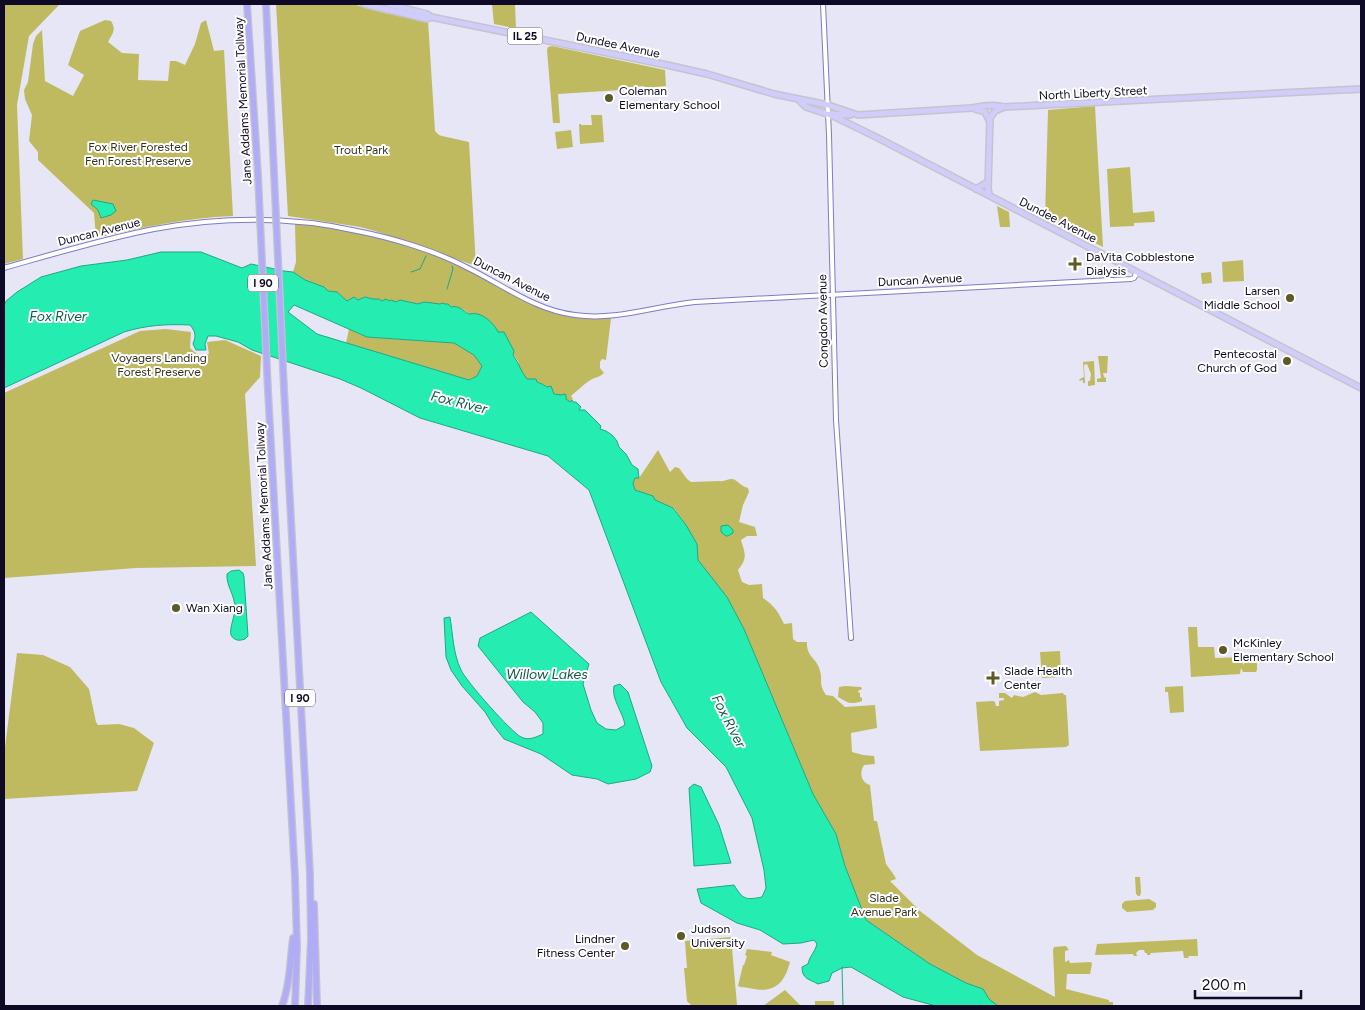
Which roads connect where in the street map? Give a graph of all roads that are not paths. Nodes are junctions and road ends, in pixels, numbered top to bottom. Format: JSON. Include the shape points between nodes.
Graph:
{"nodes":[{"id":1,"x":248,"y":4,"type":"edge"},
{"id":2,"x":266,"y":4,"type":"edge"},
{"id":3,"x":364,"y":4,"type":"edge"},
{"id":4,"x":388,"y":4,"type":"edge"},
{"id":5,"x":823,"y":4,"type":"edge"},
{"id":6,"x":431,"y":17,"type":"junction"},
{"id":7,"x":1361,"y":89,"type":"edge"},
{"id":8,"x":801,"y":102,"type":"junction"},
{"id":9,"x":828,"y":105,"type":"junction"},
{"id":10,"x":1004,"y":107,"type":"junction"},
{"id":11,"x":972,"y":108,"type":"junction"},
{"id":12,"x":828,"y":114,"type":"junction"},
{"id":13,"x":858,"y":115,"type":"junction"},
{"id":14,"x":990,"y":122,"type":"junction"},
{"id":15,"x":988,"y":182,"type":"junction"},
{"id":16,"x":976,"y":189,"type":"junction"},
{"id":17,"x":990,"y":196,"type":"junction"},
{"id":18,"x":4,"y":268,"type":"edge"},
{"id":19,"x":1138,"y":272,"type":"junction"},
{"id":20,"x":833,"y":295,"type":"junction"},
{"id":21,"x":1361,"y":388,"type":"edge"},
{"id":22,"x":851,"y":638,"type":"dead end"},
{"id":23,"x":310,"y":874,"type":"junction"},
{"id":24,"x":296,"y":924,"type":"junction"},
{"id":25,"x":282,"y":1006,"type":"edge"},
{"id":26,"x":295,"y":1006,"type":"edge"},
{"id":27,"x":308,"y":1006,"type":"edge"},
{"id":28,"x":317,"y":1006,"type":"edge"}],
"edges":[{"from":1,"to":24,"type":"highway","name":"Jane Addams Memorial Tollway","number":"I 90","bridge":true},
{"from":2,"to":23,"type":"highway","name":"Jane Addams Memorial Tollway","number":"I 90","bridge":true},
{"from":3,"to":6,"type":"main road","name":"Dundee Avenue","number":"IL 25","via":[[427,19]]},
{"from":4,"to":6,"type":"main road","name":"Dundee Avenue","number":"IL 25"},
{"from":5,"to":9,"type":"street","name":"Congdon Avenue"},
{"from":6,"to":8,"type":"main road","name":"Dundee Avenue","number":"IL 25","via":[[707,74]]},
{"from":7,"to":10,"type":"main road","name":"North Liberty Street","number":"IL 25"},
{"from":8,"to":9,"type":"main road","name":"Dundee Avenue","number":"IL 25"},
{"from":8,"to":12,"type":"main road","name":"Dundee Avenue","number":"IL 25","via":[[806,107]]},
{"from":9,"to":12,"type":"street","name":"Congdon Avenue"},
{"from":9,"to":13,"type":"main road","name":"North Liberty Street","number":"IL 25"},
{"from":10,"to":11,"type":"main road","name":"North Liberty Street","number":"IL 25"},
{"from":10,"to":14,"type":"main road","via":[[994,112]]},
{"from":11,"to":13,"type":"main road","name":"North Liberty Street","number":"IL 25"},
{"from":11,"to":14,"type":"main road","via":[[984,112]]},
{"from":12,"to":13,"type":"main road"},
{"from":12,"to":16,"type":"main road","name":"Dundee Avenue","number":"IL 25"},
{"from":12,"to":20,"type":"street","name":"Congdon Avenue"},
{"from":14,"to":15,"type":"main road"},
{"from":15,"to":16,"type":"main road"},
{"from":15,"to":17,"type":"main road"},
{"from":16,"to":17,"type":"main road","name":"Dundee Avenue","number":"IL 25"},
{"from":17,"to":19,"type":"main road","name":"Dundee Avenue"},
{"from":18,"to":20,"type":"street","name":"Duncan Avenue","via":[[171,226],[235,220],[285,220],[357,230],[414,246],[466,266],[537,304],[576,316],[617,316],[695,302]]},
{"from":19,"to":20,"type":"street","name":"Duncan Avenue","via":[[1131,279]]},
{"from":19,"to":21,"type":"main road","name":"Dundee Avenue"},
{"from":20,"to":22,"type":"street","name":"Congdon Avenue","via":[[836,430]]},
{"from":23,"to":27,"type":"highway","name":"Jane Addams Memorial Tollway","number":"I 90"},
{"from":23,"to":28,"type":"highway","via":[[315,910]]},
{"from":24,"to":25,"type":"highway","via":[[289,982]]},
{"from":24,"to":26,"type":"highway","name":"Jane Addams Memorial Tollway","number":"I 90"}]}
